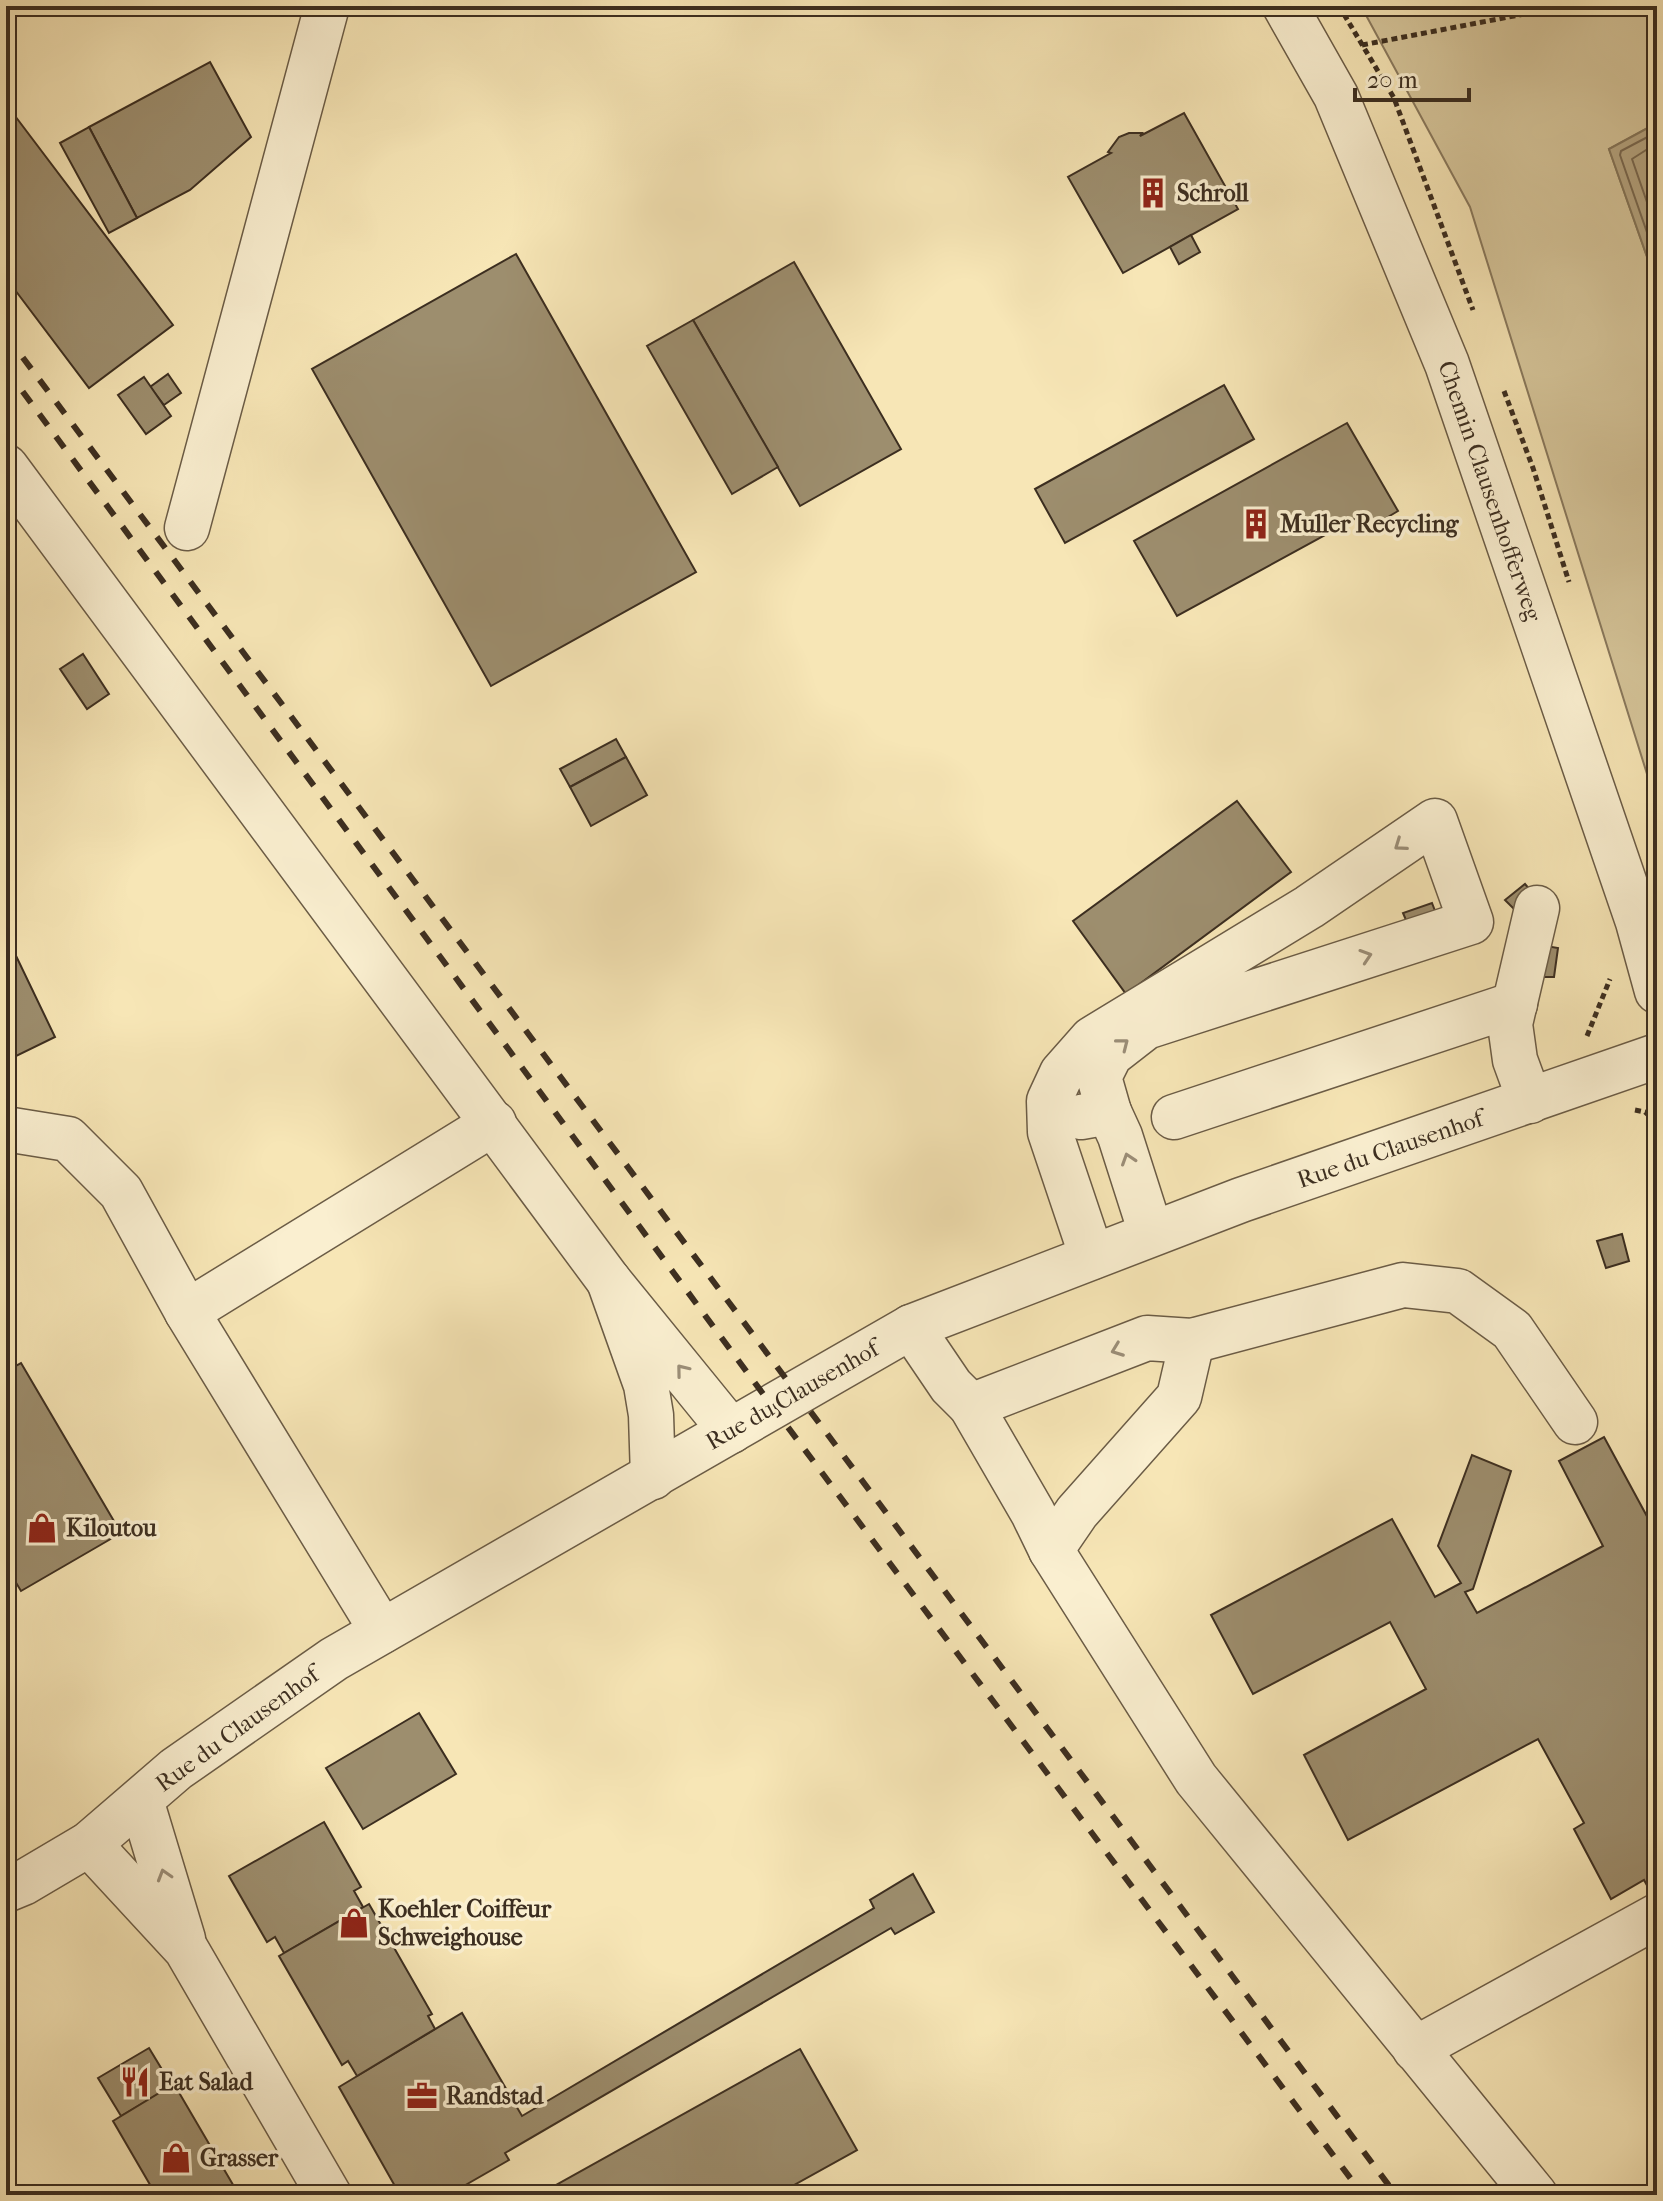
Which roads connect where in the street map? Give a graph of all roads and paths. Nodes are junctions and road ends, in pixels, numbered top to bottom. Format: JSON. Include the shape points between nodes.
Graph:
{"nodes":[{"id":1,"x":327,"y":6,"type":"edge"},
{"id":2,"x":1285,"y":6,"type":"edge"},
{"id":3,"x":1566,"y":6,"type":"edge"},
{"id":4,"x":1315,"y":59,"type":"junction"},
{"id":5,"x":6,"y":467,"type":"edge"},
{"id":6,"x":187,"y":528,"type":"dead end"},
{"id":7,"x":1537,"y":908,"type":"dead end"},
{"id":8,"x":1611,"y":975,"type":"dead end"},
{"id":9,"x":1657,"y":991,"type":"edge"},
{"id":10,"x":1515,"y":1004,"type":"junction"},
{"id":11,"x":1657,"y":1056,"type":"edge"},
{"id":12,"x":1570,"y":1086,"type":"junction"},
{"id":13,"x":1530,"y":1101,"type":"junction"},
{"id":14,"x":1109,"y":1112,"type":"junction"},
{"id":15,"x":1174,"y":1117,"type":"dead end"},
{"id":16,"x":494,"y":1123,"type":"junction"},
{"id":17,"x":1050,"y":1132,"type":"junction"},
{"id":18,"x":6,"y":1133,"type":"edge"},
{"id":19,"x":1151,"y":1233,"type":"junction"},
{"id":20,"x":1092,"y":1257,"type":"junction"},
{"id":21,"x":609,"y":1281,"type":"junction"},
{"id":22,"x":187,"y":1312,"type":"junction"},
{"id":23,"x":911,"y":1327,"type":"junction"},
{"id":24,"x":1192,"y":1341,"type":"junction"},
{"id":25,"x":961,"y":1396,"type":"junction"},
{"id":26,"x":1575,"y":1422,"type":"dead end"},
{"id":27,"x":731,"y":1431,"type":"junction"},
{"id":28,"x":653,"y":1477,"type":"junction"},
{"id":29,"x":1051,"y":1550,"type":"junction"},
{"id":30,"x":382,"y":1631,"type":"junction"},
{"id":31,"x":141,"y":1800,"type":"junction"},
{"id":32,"x":89,"y":1844,"type":"junction"},
{"id":33,"x":6,"y":1890,"type":"edge"},
{"id":34,"x":1657,"y":1916,"type":"edge"},
{"id":35,"x":186,"y":1949,"type":"junction"},
{"id":36,"x":1415,"y":2049,"type":"junction"},
{"id":37,"x":329,"y":2195,"type":"edge"},
{"id":38,"x":1535,"y":2195,"type":"edge"}],
"edges":[{"from":1,"to":6,"type":"street"},
{"from":2,"to":4,"type":"street","name":"Chemin Clausenhofferweg"},
{"from":3,"to":4,"type":"path"},
{"from":4,"to":9,"type":"street","name":"Chemin Clausenhofferweg","via":[[1336,96],[1447,364]]},
{"from":5,"to":16,"type":"street"},
{"from":7,"to":10,"type":"street"},
{"from":8,"to":12,"type":"path"},
{"from":10,"to":13,"type":"street","via":[[1510,1024],[1513,1048]]},
{"from":10,"to":15,"type":"street"},
{"from":11,"to":12,"type":"street","name":"Rue du Clausenhof"},
{"from":12,"to":13,"type":"street","name":"Rue du Clausenhof"},
{"from":13,"to":19,"type":"street","name":"Rue du Clausenhof"},
{"from":14,"to":17,"type":"street","via":[[1068,1120]]},
{"from":14,"to":17,"type":"street","one_way":true,"via":[[1099,1077],[1110,1055],[1146,1027],[1471,922],[1435,821],[1309,907],[1092,1039],[1062,1073],[1049,1101]]},
{"from":19,"to":14,"type":"street","one_way":true},
{"from":16,"to":21,"type":"street"},
{"from":16,"to":22,"type":"street"},
{"from":17,"to":20,"type":"street"},
{"from":18,"to":22,"type":"street","via":[[68,1139],[121,1192]]},
{"from":19,"to":20,"type":"street","name":"Rue du Clausenhof"},
{"from":20,"to":23,"type":"street","name":"Rue du Clausenhof"},
{"from":27,"to":21,"type":"street","one_way":true},
{"from":21,"to":28,"type":"street","via":[[646,1385]]},
{"from":22,"to":30,"type":"street"},
{"from":23,"to":25,"type":"street"},
{"from":23,"to":27,"type":"street","name":"Rue du Clausenhof"},
{"from":24,"to":25,"type":"street","via":[[1147,1338]]},
{"from":24,"to":26,"type":"street","via":[[1403,1285],[1458,1291],[1512,1330]]},
{"from":24,"to":29,"type":"street","via":[[1179,1397],[1077,1512]]},
{"from":25,"to":29,"type":"street"},
{"from":27,"to":28,"type":"street","name":"Rue du Clausenhof"},
{"from":28,"to":30,"type":"street","name":"Rue du Clausenhof"},
{"from":29,"to":36,"type":"street","via":[[1196,1779]]},
{"from":30,"to":31,"type":"street","name":"Rue du Clausenhof","via":[[176,1769]]},
{"from":31,"to":32,"type":"street","name":"Rue du Clausenhof"},
{"from":35,"to":31,"type":"street","one_way":true},
{"from":32,"to":33,"type":"street","name":"Rue du Clausenhof"},
{"from":32,"to":35,"type":"street"},
{"from":34,"to":36,"type":"street"},
{"from":35,"to":37,"type":"street"},
{"from":36,"to":38,"type":"street"}]}
